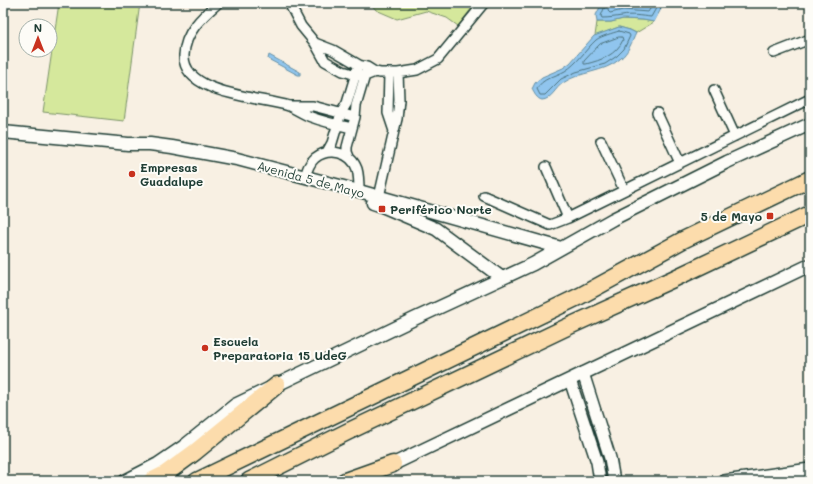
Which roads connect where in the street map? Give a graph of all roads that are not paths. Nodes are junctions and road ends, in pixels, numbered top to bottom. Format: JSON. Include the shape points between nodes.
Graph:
{"nodes":[{"id":1,"x":218,"y":3,"type":"edge"},
{"id":2,"x":288,"y":3,"type":"edge"},
{"id":3,"x":484,"y":3,"type":"edge"},
{"id":4,"x":810,"y":39,"type":"edge"},
{"id":5,"x":315,"y":42,"type":"junction"},
{"id":6,"x":774,"y":53,"type":"dead end"},
{"id":7,"x":364,"y":71,"type":"junction"},
{"id":8,"x":394,"y":73,"type":"junction"},
{"id":9,"x":714,"y":90,"type":"dead end"},
{"id":10,"x":810,"y":100,"type":"edge"},
{"id":11,"x":289,"y":106,"type":"junction"},
{"id":12,"x":341,"y":113,"type":"junction"},
{"id":13,"x":657,"y":114,"type":"dead end"},
{"id":14,"x":355,"y":117,"type":"junction"},
{"id":15,"x":810,"y":124,"type":"edge"},
{"id":16,"x":338,"y":125,"type":"junction"},
{"id":17,"x":352,"y":128,"type":"junction"},
{"id":18,"x":3,"y":132,"type":"edge"},
{"id":19,"x":735,"y":136,"type":"junction"},
{"id":20,"x":601,"y":141,"type":"dead end"},
{"id":21,"x":128,"y":144,"type":"junction"},
{"id":22,"x":327,"y":152,"type":"junction"},
{"id":23,"x":349,"y":158,"type":"junction"},
{"id":24,"x":680,"y":162,"type":"junction"},
{"id":25,"x":546,"y":167,"type":"dead end"},
{"id":26,"x":305,"y":177,"type":"junction"},
{"id":27,"x":810,"y":179,"type":"edge"},
{"id":28,"x":624,"y":190,"type":"junction"},
{"id":29,"x":358,"y":191,"type":"junction"},
{"id":30,"x":484,"y":196,"type":"dead end"},
{"id":31,"x":379,"y":197,"type":"junction"},
{"id":32,"x":810,"y":214,"type":"edge"},
{"id":33,"x":568,"y":218,"type":"junction"},
{"id":34,"x":561,"y":248,"type":"junction"},
{"id":35,"x":810,"y":265,"type":"edge"},
{"id":36,"x":502,"y":278,"type":"junction"},
{"id":37,"x":583,"y":373,"type":"junction"},
{"id":38,"x":570,"y":380,"type":"junction"},
{"id":39,"x":277,"y":385,"type":"junction"},
{"id":40,"x":610,"y":458,"type":"junction"},
{"id":41,"x":596,"y":462,"type":"junction"},
{"id":42,"x":393,"y":464,"type":"junction"},
{"id":43,"x":810,"y":469,"type":"edge"},
{"id":44,"x":794,"y":477,"type":"edge"},
{"id":45,"x":810,"y":478,"type":"edge"},
{"id":46,"x":125,"y":481,"type":"edge"},
{"id":47,"x":151,"y":481,"type":"edge"},
{"id":48,"x":197,"y":481,"type":"edge"},
{"id":49,"x":249,"y":481,"type":"edge"},
{"id":50,"x":345,"y":481,"type":"edge"},
{"id":51,"x":359,"y":481,"type":"edge"},
{"id":52,"x":600,"y":481,"type":"edge"},
{"id":53,"x":614,"y":481,"type":"edge"},
{"id":54,"x":724,"y":481,"type":"edge"}],
"edges":[{"from":1,"to":11,"type":"street","via":[[206,13],[187,38],[184,58],[187,69],[195,78],[218,90]]},
{"from":2,"to":5,"type":"street","via":[[301,26]]},
{"from":3,"to":8,"type":"street","via":[[438,59],[417,70]]},
{"from":4,"to":6,"type":"street"},
{"from":5,"to":7,"type":"street","via":[[333,50]]},
{"from":5,"to":7,"type":"street","via":[[325,61],[343,71]]},
{"from":7,"to":8,"type":"street"},
{"from":7,"to":12,"type":"street"},
{"from":7,"to":14,"type":"street"},
{"from":8,"to":31,"type":"street","via":[[399,100],[397,119]]},
{"from":9,"to":19,"type":"street"},
{"from":10,"to":19,"type":"street"},
{"from":11,"to":12,"type":"street","via":[[313,106]]},
{"from":11,"to":16,"type":"street","via":[[310,117]]},
{"from":12,"to":14,"type":"street"},
{"from":12,"to":16,"type":"street"},
{"from":13,"to":24,"type":"street"},
{"from":14,"to":17,"type":"street"},
{"from":15,"to":34,"type":"main road","via":[[727,162]]},
{"from":16,"to":17,"type":"street"},
{"from":16,"to":22,"type":"street"},
{"from":17,"to":23,"type":"street","via":[[347,147]]},
{"from":18,"to":21,"type":"main road","name":"Avenida 5 de Mayo"},
{"from":19,"to":24,"type":"street"},
{"from":20,"to":28,"type":"street"},
{"from":21,"to":26,"type":"main road","name":"Avenida 5 de Mayo","via":[[172,147],[237,159]]},
{"from":21,"to":36,"type":"main road","name":"Avenida 5 de Mayo","via":[[240,167],[382,206],[436,229]]},
{"from":22,"to":23,"type":"street","via":[[335,152]]},
{"from":22,"to":26,"type":"street","via":[[314,159],[308,166]]},
{"from":23,"to":29,"type":"street","via":[[357,170]]},
{"from":24,"to":28,"type":"street"},
{"from":25,"to":33,"type":"street"},
{"from":26,"to":29,"type":"main road","name":"Avenida 5 de Mayo"},
{"from":27,"to":48,"type":"highway","via":[[683,240],[580,296]]},
{"from":28,"to":33,"type":"street"},
{"from":29,"to":31,"type":"main road","name":"Avenida 5 de Mayo"},
{"from":30,"to":33,"type":"street","via":[[550,225]]},
{"from":31,"to":34,"type":"main road","name":"Avenida 5 de Mayo"},
{"from":32,"to":49,"type":"highway","via":[[565,328]]},
{"from":34,"to":36,"type":"main road"},
{"from":35,"to":37,"type":"main road"},
{"from":36,"to":39,"type":"main road"},
{"from":37,"to":38,"type":"main road"},
{"from":37,"to":40,"type":"street"},
{"from":38,"to":41,"type":"street"},
{"from":38,"to":42,"type":"main road"},
{"from":39,"to":46,"type":"main road","via":[[235,405],[183,447],[158,464]]},
{"from":39,"to":47,"type":"highway","via":[[195,452]]},
{"from":40,"to":41,"type":"street"},
{"from":40,"to":53,"type":"street"},
{"from":41,"to":52,"type":"street"},
{"from":42,"to":50,"type":"highway"},
{"from":42,"to":51,"type":"main road"},
{"from":43,"to":44,"type":"street"},
{"from":44,"to":45,"type":"street"},
{"from":44,"to":54,"type":"street"}]}
